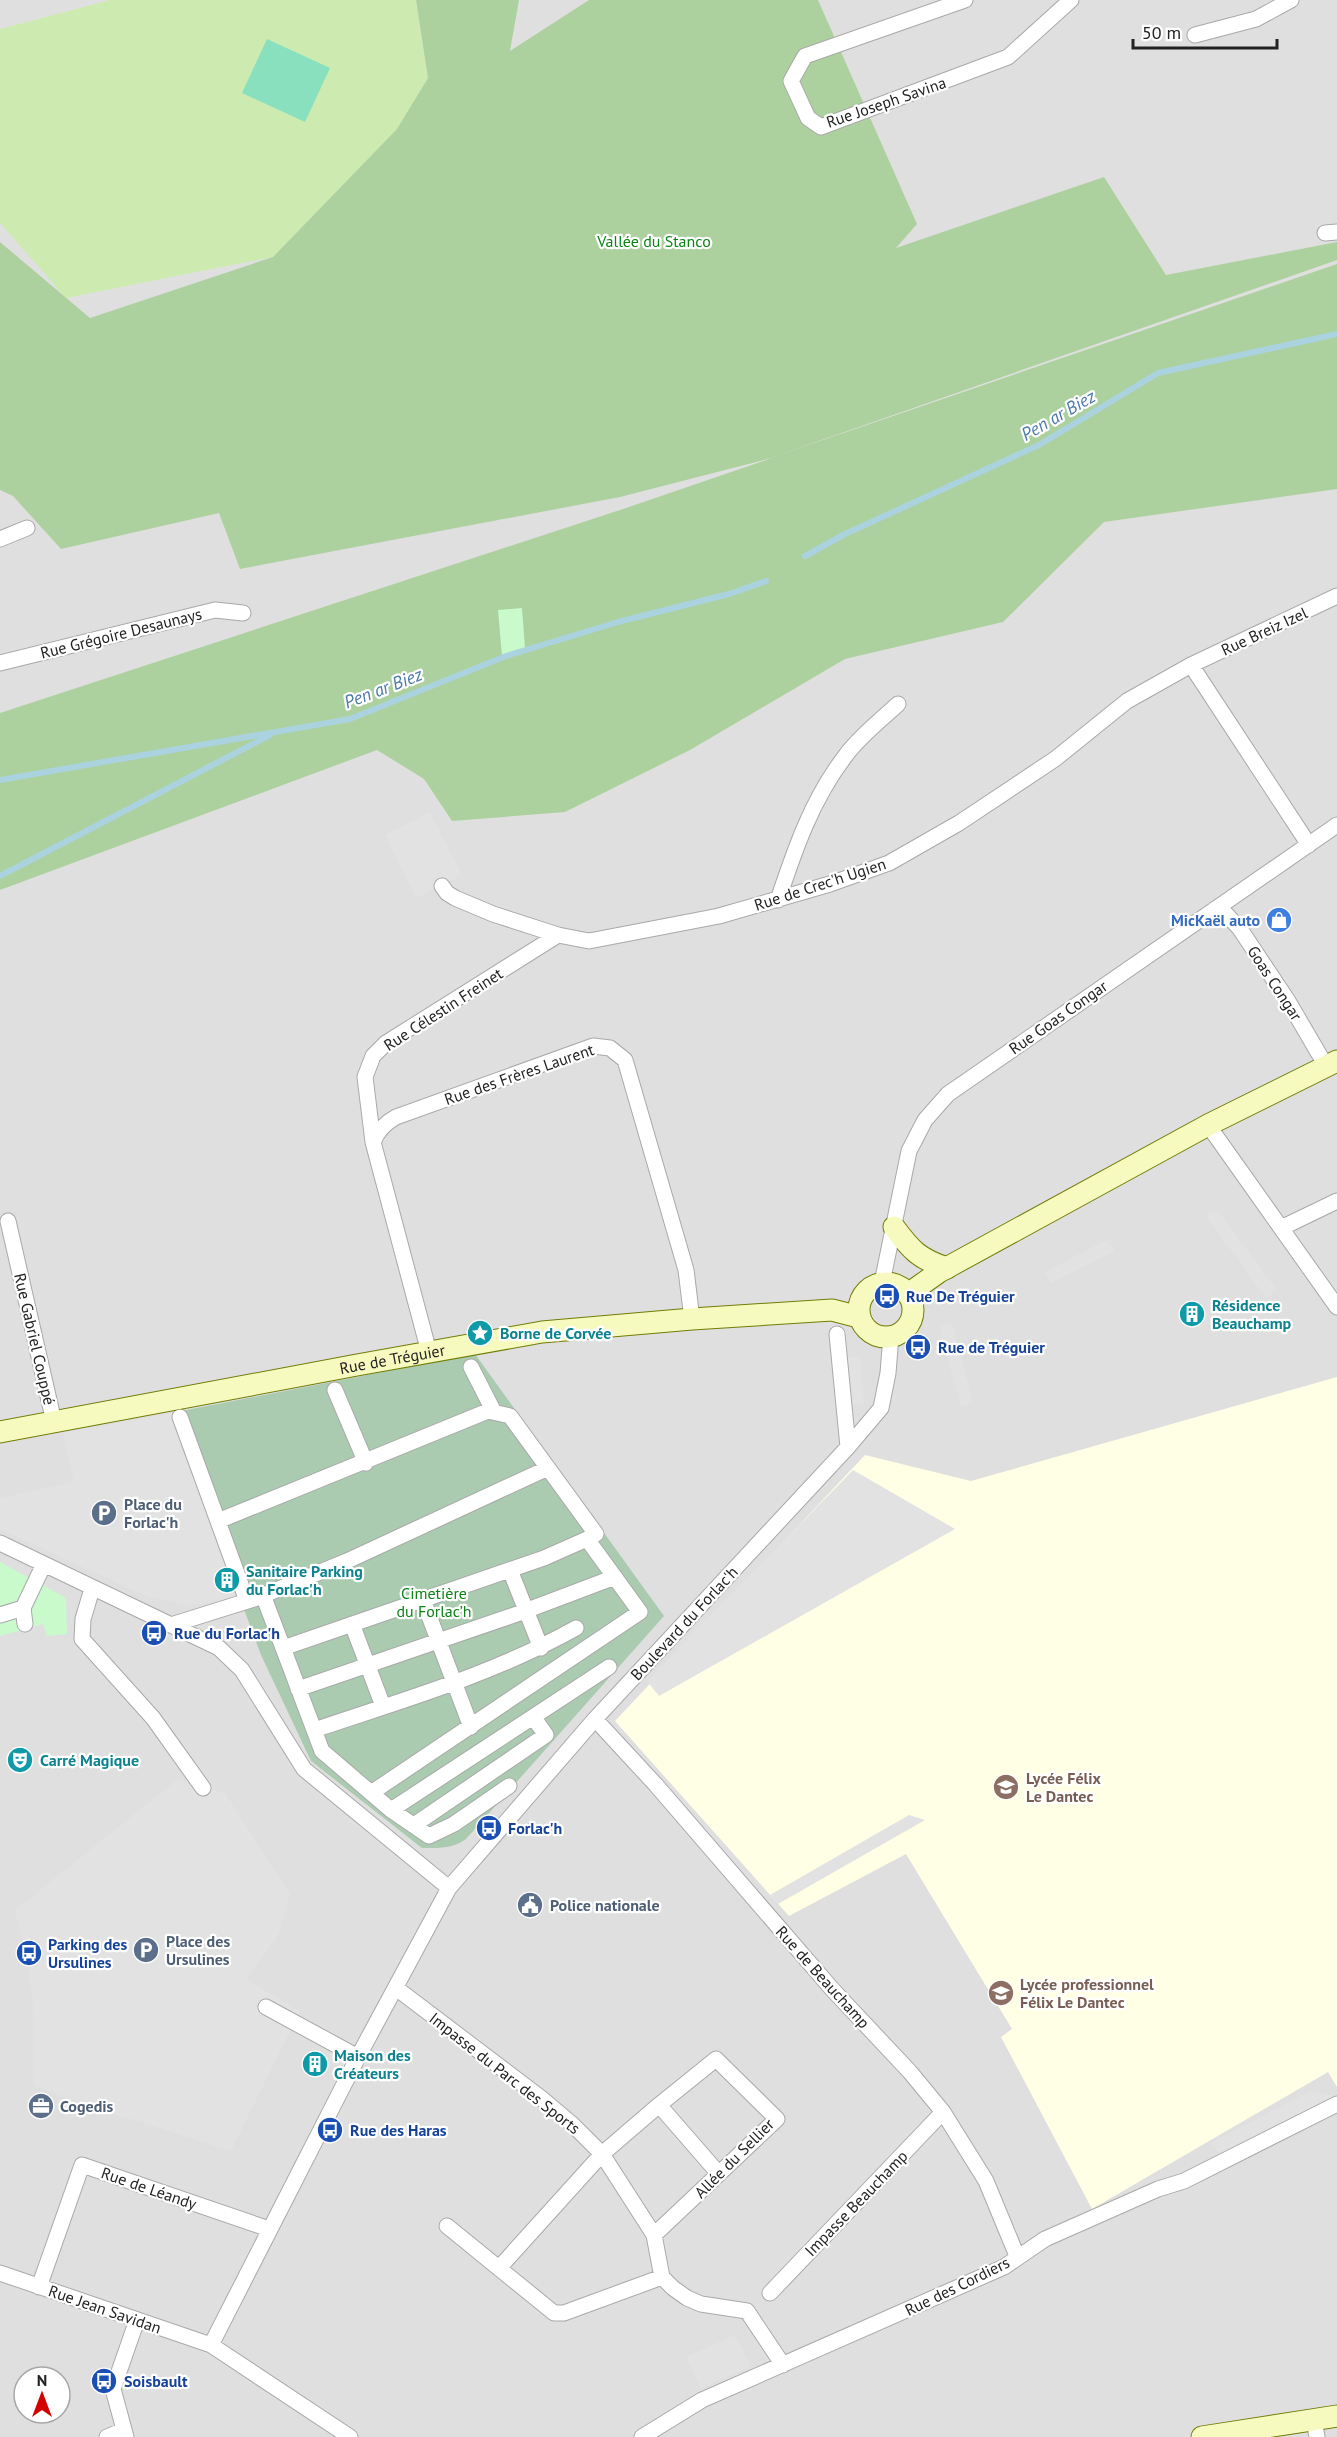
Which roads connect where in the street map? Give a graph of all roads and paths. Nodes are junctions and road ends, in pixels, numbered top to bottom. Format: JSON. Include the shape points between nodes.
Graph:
{"nodes":[{"id":1,"x":965,"y":0,"type":"edge"},
{"id":2,"x":1071,"y":0,"type":"edge"},
{"id":3,"x":1291,"y":0,"type":"edge"},
{"id":4,"x":1195,"y":34,"type":"dead end"},
{"id":5,"x":27,"y":528,"type":"dead end"},
{"id":6,"x":0,"y":539,"type":"edge"},
{"id":7,"x":1337,"y":596,"type":"edge"},
{"id":8,"x":243,"y":613,"type":"dead end"},
{"id":9,"x":0,"y":663,"type":"edge"},
{"id":10,"x":1191,"y":665,"type":"junction"},
{"id":11,"x":898,"y":704,"type":"dead end"},
{"id":12,"x":1337,"y":825,"type":"edge"},
{"id":13,"x":1309,"y":845,"type":"junction"},
{"id":14,"x":442,"y":886,"type":"dead end"},
{"id":15,"x":778,"y":900,"type":"junction"},
{"id":16,"x":1215,"y":909,"type":"junction"},
{"id":17,"x":558,"y":935,"type":"junction"},
{"id":18,"x":1331,"y":1063,"type":"edge"},
{"id":19,"x":1208,"y":1125,"type":"junction"},
{"id":20,"x":373,"y":1142,"type":"junction"},
{"id":21,"x":1337,"y":1201,"type":"edge"},
{"id":22,"x":8,"y":1221,"type":"dead end"},
{"id":23,"x":894,"y":1227,"type":"junction"},
{"id":24,"x":1281,"y":1228,"type":"junction"},
{"id":25,"x":947,"y":1268,"type":"junction"},
{"id":26,"x":882,"y":1283,"type":"junction"},
{"id":27,"x":908,"y":1294,"type":"junction"},
{"id":28,"x":1337,"y":1307,"type":"edge"},
{"id":29,"x":859,"y":1317,"type":"junction"},
{"id":30,"x":692,"y":1318,"type":"junction"},
{"id":31,"x":837,"y":1334,"type":"dead end"},
{"id":32,"x":891,"y":1336,"type":"junction"},
{"id":33,"x":429,"y":1352,"type":"junction"},
{"id":34,"x":471,"y":1367,"type":"dead end"},
{"id":35,"x":335,"y":1390,"type":"dead end"},
{"id":36,"x":494,"y":1412,"type":"junction"},
{"id":37,"x":180,"y":1417,"type":"dead end"},
{"id":38,"x":54,"y":1422,"type":"junction"},
{"id":39,"x":0,"y":1432,"type":"edge"},
{"id":40,"x":848,"y":1447,"type":"dead end"},
{"id":41,"x":366,"y":1462,"type":"junction"},
{"id":42,"x":548,"y":1468,"type":"junction"},
{"id":43,"x":218,"y":1521,"type":"junction"},
{"id":44,"x":587,"y":1539,"type":"junction"},
{"id":45,"x":0,"y":1543,"type":"edge"},
{"id":46,"x":44,"y":1564,"type":"junction"},
{"id":47,"x":510,"y":1570,"type":"junction"},
{"id":48,"x":615,"y":1577,"type":"junction"},
{"id":49,"x":92,"y":1589,"type":"junction"},
{"id":50,"x":263,"y":1595,"type":"junction"},
{"id":51,"x":423,"y":1600,"type":"junction"},
{"id":52,"x":247,"y":1601,"type":"junction"},
{"id":53,"x":525,"y":1610,"type":"junction"},
{"id":54,"x":0,"y":1615,"type":"edge"},
{"id":55,"x":352,"y":1624,"type":"junction"},
{"id":56,"x":171,"y":1625,"type":"junction"},
{"id":57,"x":576,"y":1628,"type":"dead end"},
{"id":58,"x":439,"y":1640,"type":"junction"},
{"id":59,"x":283,"y":1648,"type":"junction"},
{"id":60,"x":541,"y":1648,"type":"junction"},
{"id":61,"x":367,"y":1665,"type":"junction"},
{"id":62,"x":609,"y":1666,"type":"dead end"},
{"id":63,"x":454,"y":1682,"type":"junction"},
{"id":64,"x":298,"y":1689,"type":"junction"},
{"id":65,"x":383,"y":1706,"type":"junction"},
{"id":66,"x":533,"y":1717,"type":"junction"},
{"id":67,"x":595,"y":1719,"type":"junction"},
{"id":68,"x":471,"y":1726,"type":"junction"},
{"id":69,"x":314,"y":1730,"type":"junction"},
{"id":70,"x":509,"y":1786,"type":"dead end"},
{"id":71,"x":203,"y":1788,"type":"dead end"},
{"id":72,"x":371,"y":1793,"type":"junction"},
{"id":73,"x":391,"y":1810,"type":"junction"},
{"id":74,"x":414,"y":1825,"type":"junction"},
{"id":75,"x":449,"y":1888,"type":"junction"},
{"id":76,"x":396,"y":1988,"type":"junction"},
{"id":77,"x":266,"y":2007,"type":"dead end"},
{"id":78,"x":358,"y":2057,"type":"junction"},
{"id":79,"x":659,"y":2104,"type":"junction"},
{"id":80,"x":1337,"y":2104,"type":"edge"},
{"id":81,"x":943,"y":2112,"type":"junction"},
{"id":82,"x":602,"y":2154,"type":"junction"},
{"id":83,"x":719,"y":2174,"type":"junction"},
{"id":84,"x":447,"y":2226,"type":"dead end"},
{"id":85,"x":269,"y":2229,"type":"junction"},
{"id":86,"x":654,"y":2235,"type":"junction"},
{"id":87,"x":1017,"y":2256,"type":"junction"},
{"id":88,"x":499,"y":2268,"type":"junction"},
{"id":89,"x":0,"y":2273,"type":"edge"},
{"id":90,"x":662,"y":2277,"type":"junction"},
{"id":91,"x":39,"y":2286,"type":"junction"},
{"id":92,"x":770,"y":2293,"type":"dead end"},
{"id":93,"x":137,"y":2320,"type":"junction"},
{"id":94,"x":211,"y":2345,"type":"junction"},
{"id":95,"x":783,"y":2365,"type":"junction"},
{"id":96,"x":1337,"y":2416,"type":"edge"},
{"id":97,"x":1316,"y":2428,"type":"edge"},
{"id":98,"x":125,"y":2433,"type":"edge"},
{"id":99,"x":107,"y":2437,"type":"edge"},
{"id":100,"x":350,"y":2437,"type":"edge"},
{"id":101,"x":642,"y":2437,"type":"edge"},
{"id":102,"x":1202,"y":2437,"type":"edge"}],
"edges":[{"from":1,"to":2,"type":"street","name":"Rue Joseph Savina","via":[[805,56],[790,81],[808,117],[821,127],[1008,57]]},
{"from":3,"to":4,"type":"street","via":[[1256,19]]},
{"from":5,"to":6,"type":"street"},
{"from":7,"to":10,"type":"street","name":"Rue Breiz Izel"},
{"from":8,"to":9,"type":"street","name":"Rue Grégoire Desaunays","via":[[216,610]]},
{"from":10,"to":13,"type":"street"},
{"from":10,"to":15,"type":"street","name":"Rue de Crec'h Ugien","via":[[1127,701],[1055,759],[959,823],[889,863]]},
{"from":11,"to":15,"type":"street","via":[[846,754],[819,796],[801,831]]},
{"from":12,"to":13,"type":"street","name":"Rue Goas Congar"},
{"from":13,"to":16,"type":"street","name":"Rue Goas Congar"},
{"from":14,"to":17,"type":"street","name":"Rue de Crec'h Ugien","via":[[464,903]]},
{"from":15,"to":17,"type":"street","name":"Rue de Crec'h Ugien","via":[[719,916],[589,941]]},
{"from":16,"to":18,"type":"street","name":"Goas Congar","via":[[1240,929]]},
{"from":16,"to":23,"type":"street","name":"Rue Goas Congar","via":[[948,1094],[926,1120],[909,1151]]},
{"from":17,"to":20,"type":"street","name":"Rue Célestin Freinet","via":[[386,1043],[373,1056],[365,1077]]},
{"from":18,"to":19,"type":"main road"},
{"from":19,"to":24,"type":"street"},
{"from":19,"to":25,"type":"main road"},
{"from":20,"to":30,"type":"street","name":"Rue des Frères Laurent","via":[[381,1128],[396,1117],[593,1046],[610,1048],[625,1060],[686,1270]]},
{"from":20,"to":33,"type":"street"},
{"from":21,"to":24,"type":"street"},
{"from":22,"to":38,"type":"street","name":"Rue Gabriel Couppé"},
{"from":23,"to":25,"type":"main road","via":[[925,1261]]},
{"from":23,"to":26,"type":"street","name":"Rue Goas Congar"},
{"from":24,"to":28,"type":"street"},
{"from":25,"to":27,"type":"main road"},
{"from":26,"to":27,"type":"main road","via":[[895,1285]]},
{"from":26,"to":29,"type":"main road","via":[[864,1294]]},
{"from":27,"to":32,"type":"main road","via":[[913,1309],[909,1324]]},
{"from":29,"to":30,"type":"main road","name":"Rue de Tréguier","via":[[832,1310]]},
{"from":29,"to":32,"type":"main road","via":[[870,1332]]},
{"from":30,"to":33,"type":"main road","name":"Rue de Tréguier","via":[[542,1332]]},
{"from":31,"to":67,"type":"street","name":"Boulevard du Forlac'h","via":[[848,1447]]},
{"from":32,"to":40,"type":"street","via":[[881,1408]]},
{"from":33,"to":38,"type":"main road","name":"Rue de Tréguier"},
{"from":34,"to":36,"type":"street"},
{"from":35,"to":41,"type":"street"},
{"from":36,"to":41,"type":"street","via":[[488,1411]]},
{"from":36,"to":42,"type":"street","via":[[510,1416]]},
{"from":37,"to":43,"type":"street"},
{"from":38,"to":39,"type":"main road","name":"Rue de Tréguier"},
{"from":41,"to":43,"type":"street"},
{"from":42,"to":44,"type":"street","via":[[596,1534]]},
{"from":42,"to":50,"type":"street","via":[[347,1561]]},
{"from":43,"to":52,"type":"street"},
{"from":44,"to":47,"type":"street"},
{"from":44,"to":48,"type":"street"},
{"from":45,"to":46,"type":"street"},
{"from":46,"to":49,"type":"street"},
{"from":46,"to":54,"type":"street","via":[[24,1616]]},
{"from":47,"to":51,"type":"street"},
{"from":47,"to":53,"type":"street"},
{"from":48,"to":53,"type":"street"},
{"from":48,"to":68,"type":"street","via":[[640,1612]]},
{"from":49,"to":56,"type":"street"},
{"from":49,"to":71,"type":"street","via":[[82,1639],[153,1718]]},
{"from":50,"to":52,"type":"street"},
{"from":50,"to":59,"type":"street"},
{"from":51,"to":55,"type":"street"},
{"from":51,"to":58,"type":"street"},
{"from":52,"to":56,"type":"street"},
{"from":53,"to":58,"type":"street"},
{"from":53,"to":60,"type":"street"},
{"from":55,"to":59,"type":"street"},
{"from":55,"to":61,"type":"street"},
{"from":56,"to":75,"type":"street","via":[[219,1648],[242,1670],[304,1769]]},
{"from":57,"to":60,"type":"street"},
{"from":58,"to":61,"type":"street"},
{"from":58,"to":63,"type":"street"},
{"from":59,"to":64,"type":"street"},
{"from":60,"to":63,"type":"street"},
{"from":61,"to":64,"type":"street"},
{"from":61,"to":65,"type":"street"},
{"from":62,"to":66,"type":"street"},
{"from":63,"to":65,"type":"street"},
{"from":63,"to":68,"type":"street"},
{"from":64,"to":69,"type":"street"},
{"from":65,"to":69,"type":"street"},
{"from":66,"to":73,"type":"street"},
{"from":66,"to":74,"type":"street","via":[[546,1734]]},
{"from":67,"to":75,"type":"street","name":"Boulevard du Forlac'h"},
{"from":67,"to":81,"type":"street","name":"Rue de Beauchamp"},
{"from":68,"to":72,"type":"street"},
{"from":69,"to":72,"type":"street","via":[[322,1751]]},
{"from":70,"to":74,"type":"street","via":[[454,1824],[429,1836]]},
{"from":72,"to":73,"type":"street"},
{"from":73,"to":74,"type":"street"},
{"from":75,"to":76,"type":"street"},
{"from":76,"to":78,"type":"street"},
{"from":76,"to":82,"type":"street","name":"Impasse du Parc des Sports","via":[[541,2097]]},
{"from":77,"to":78,"type":"street"},
{"from":78,"to":85,"type":"street"},
{"from":79,"to":82,"type":"street","name":"Allée du Sellier"},
{"from":79,"to":83,"type":"street"},
{"from":79,"to":83,"type":"street","name":"Allée du Sellier","via":[[716,2059],[777,2119]]},
{"from":80,"to":87,"type":"street","name":"Rue des Cordiers","via":[[1184,2181],[1045,2239]]},
{"from":81,"to":87,"type":"street","name":"Rue de Beauchamp","via":[[986,2181]]},
{"from":81,"to":92,"type":"street","name":"Impasse Beauchamp"},
{"from":82,"to":86,"type":"street","name":"Impasse du Parc des Sports"},
{"from":82,"to":88,"type":"street","name":"Allée du Sellier"},
{"from":83,"to":86,"type":"street","name":"Allée du Sellier"},
{"from":84,"to":88,"type":"street"},
{"from":85,"to":91,"type":"street","name":"Rue de Léandy","via":[[82,2165]]},
{"from":85,"to":94,"type":"street"},
{"from":86,"to":90,"type":"street","name":"Impasse du Parc des Sports"},
{"from":87,"to":95,"type":"street","name":"Rue des Cordiers","via":[[1004,2267]]},
{"from":88,"to":90,"type":"street","via":[[554,2313],[564,2313]]},
{"from":89,"to":91,"type":"street","name":"Rue Jean Savidan"},
{"from":90,"to":95,"type":"street","via":[[687,2298],[701,2304],[747,2311]]},
{"from":91,"to":93,"type":"street","name":"Rue Jean Savidan"},
{"from":93,"to":94,"type":"street","name":"Rue Jean Savidan"},
{"from":93,"to":98,"type":"street","via":[[113,2389]]},
{"from":94,"to":100,"type":"street","name":"Rue Jean Savidan"},
{"from":95,"to":101,"type":"street","name":"Rue des Cordiers","via":[[702,2400]]},
{"from":96,"to":97,"type":"main road"},
{"from":97,"to":102,"type":"main road"},
{"from":98,"to":99,"type":"street"}]}
